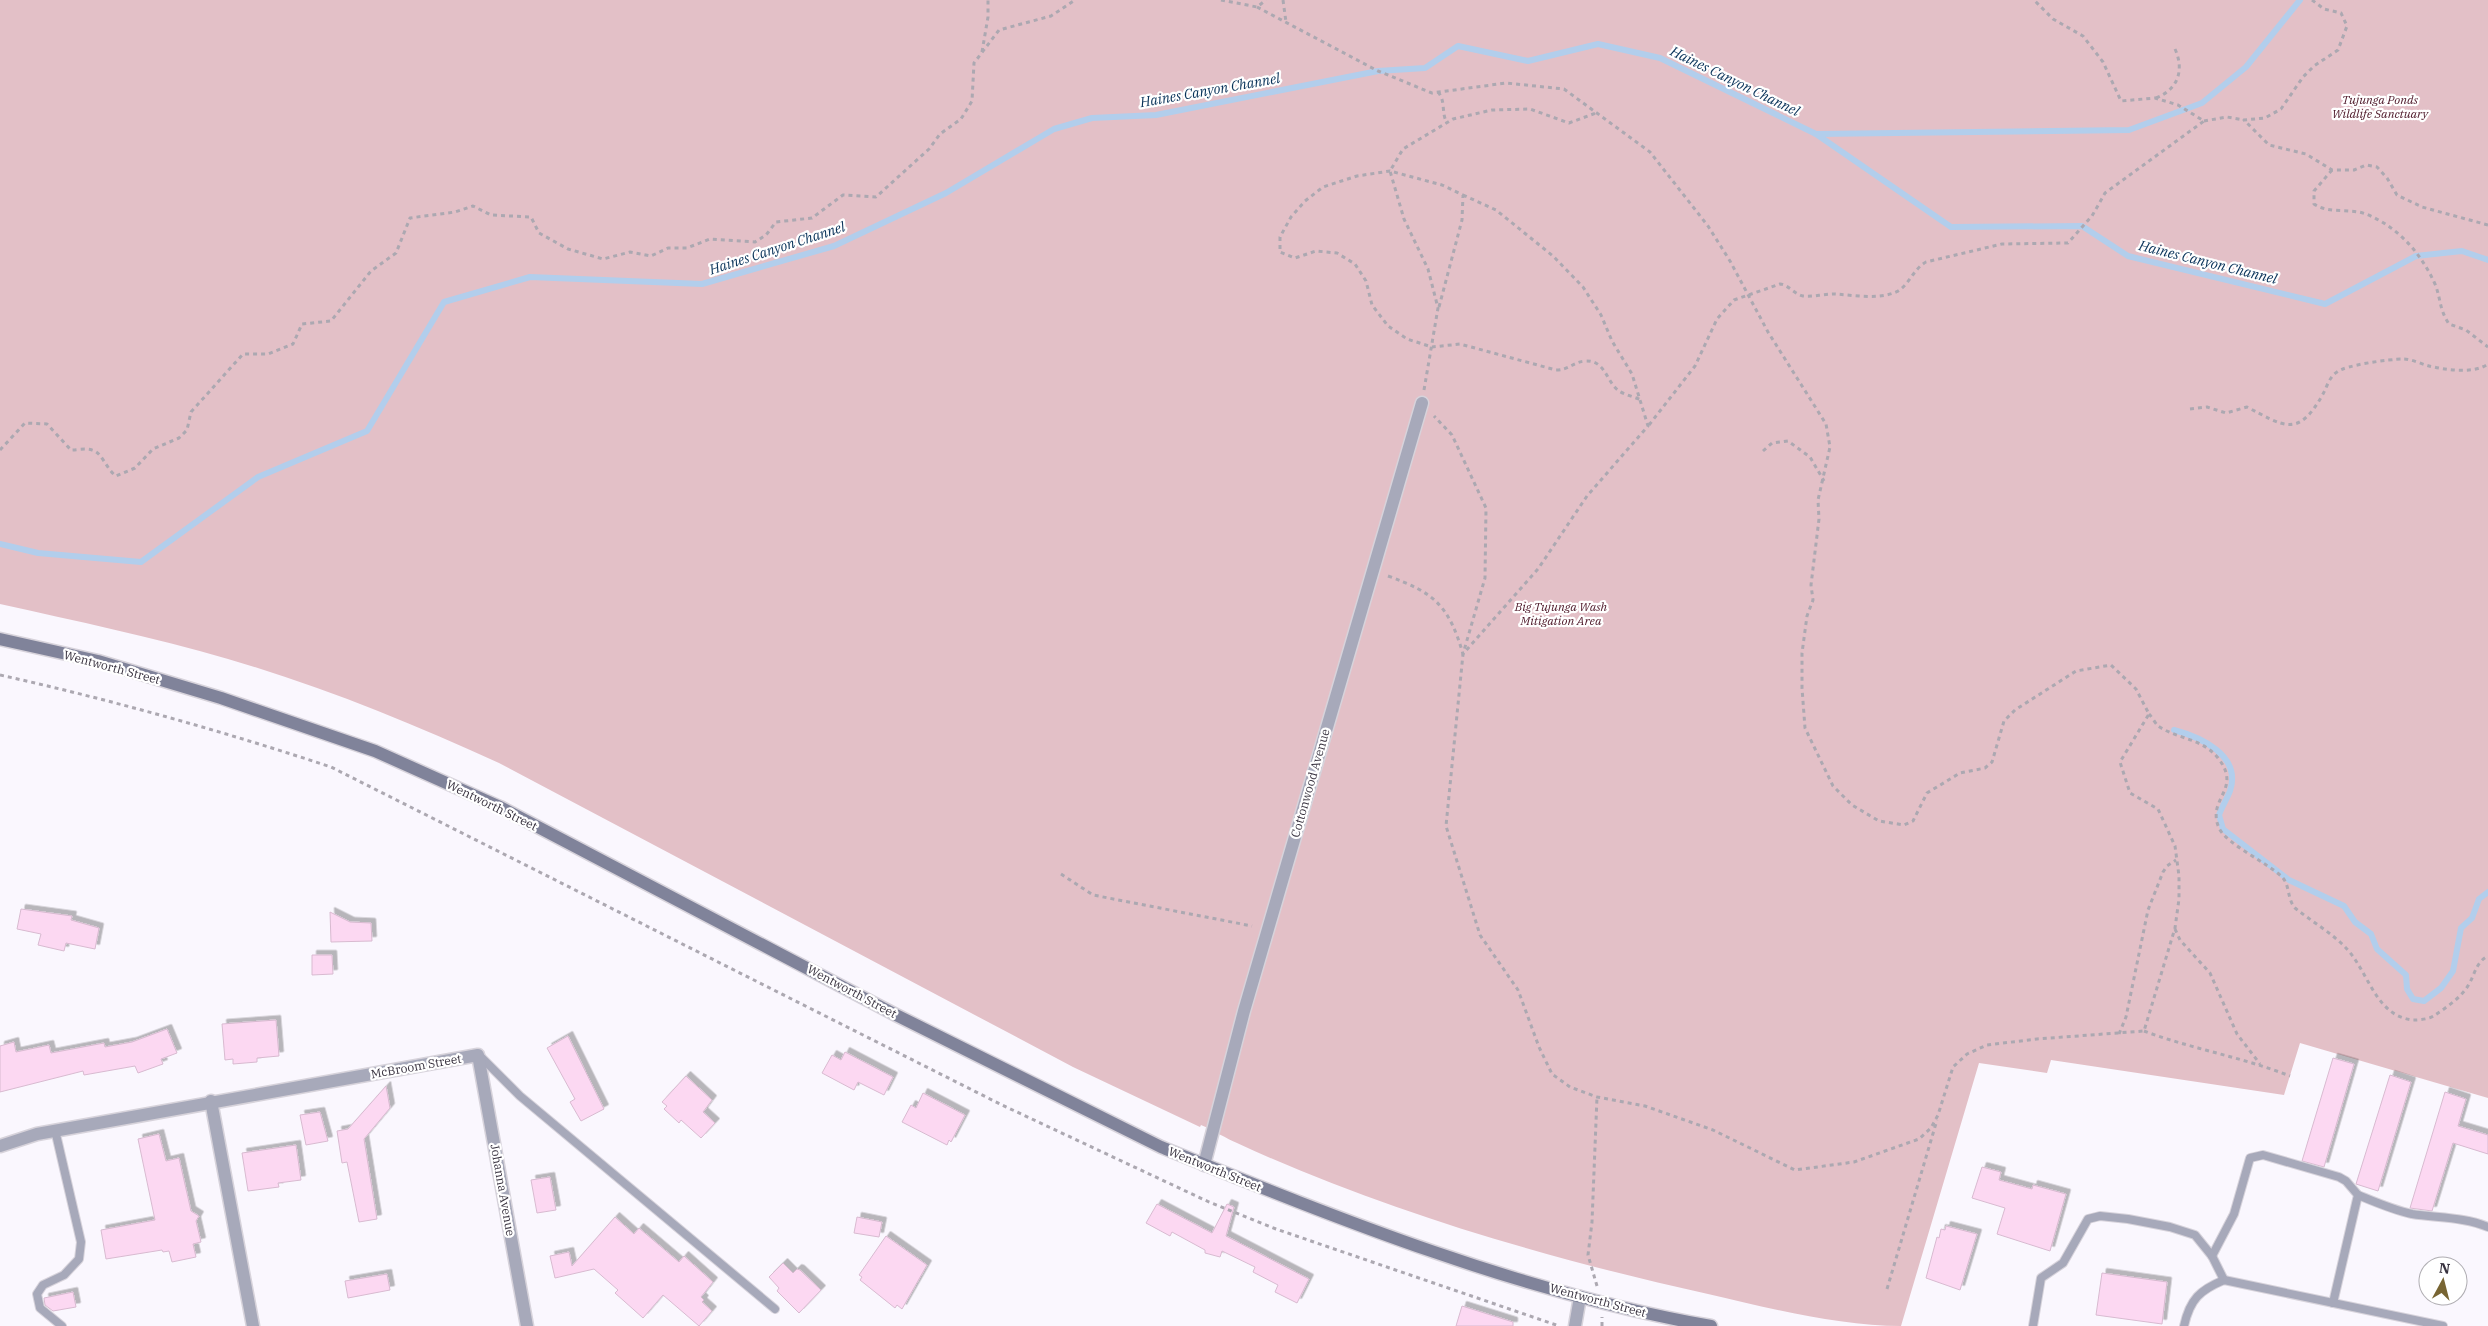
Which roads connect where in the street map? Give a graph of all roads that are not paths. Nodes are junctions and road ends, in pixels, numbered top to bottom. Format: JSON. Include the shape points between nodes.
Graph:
{"nodes":[{"id":1,"x":1422,"y":403,"type":"road end"},
{"id":2,"x":0,"y":639,"type":"edge"},
{"id":3,"x":478,"y":1055,"type":"junction"},
{"id":4,"x":211,"y":1102,"type":"junction"},
{"id":5,"x":55,"y":1130,"type":"junction"},
{"id":6,"x":0,"y":1146,"type":"edge"},
{"id":7,"x":1204,"y":1165,"type":"junction"},
{"id":8,"x":2358,"y":1195,"type":"junction"},
{"id":9,"x":2488,"y":1227,"type":"edge"},
{"id":10,"x":2212,"y":1256,"type":"junction"},
{"id":11,"x":2224,"y":1280,"type":"junction"},
{"id":12,"x":1580,"y":1297,"type":"junction"},
{"id":13,"x":2333,"y":1303,"type":"junction"},
{"id":14,"x":776,"y":1309,"type":"dead end"},
{"id":15,"x":62,"y":1326,"type":"edge"},
{"id":16,"x":253,"y":1326,"type":"edge"},
{"id":17,"x":527,"y":1326,"type":"edge"},
{"id":18,"x":1575,"y":1326,"type":"edge"},
{"id":19,"x":1711,"y":1326,"type":"edge"},
{"id":20,"x":2033,"y":1326,"type":"edge"},
{"id":21,"x":2184,"y":1326,"type":"edge"},
{"id":22,"x":2443,"y":1326,"type":"edge"}],
"edges":[{"from":1,"to":7,"type":"street","name":"Cottonwood Avenue","via":[[1268,929]]},
{"from":2,"to":7,"type":"main road","name":"Wentworth Street","via":[[136,672],[375,751],[500,807],[896,1015],[1161,1147]]},
{"from":3,"to":4,"type":"street","name":"McBroom Street"},
{"from":3,"to":14,"type":"lane","name":"McBroom Street","via":[[520,1096]]},
{"from":3,"to":17,"type":"street","name":"Johanna Avenue"},
{"from":4,"to":5,"type":"street","name":"McBroom Street"},
{"from":4,"to":16,"type":"street"},
{"from":5,"to":6,"type":"street","name":"McBroom Street"},
{"from":5,"to":15,"type":"lane","via":[[81,1242],[79,1259],[64,1275],[43,1284],[36,1294],[40,1308]]},
{"from":7,"to":12,"type":"main road","name":"Wentworth Street","via":[[1321,1211],[1469,1263]]},
{"from":8,"to":9,"type":"lane","via":[[2411,1213],[2477,1222]]},
{"from":8,"to":10,"type":"lane","via":[[2339,1177],[2263,1155],[2250,1158],[2234,1214]]},
{"from":8,"to":13,"type":"lane"},
{"from":10,"to":11,"type":"lane"},
{"from":10,"to":20,"type":"lane","via":[[2195,1235],[2170,1227],[2100,1216],[2088,1219],[2063,1263],[2041,1278]]},
{"from":11,"to":13,"type":"lane"},
{"from":11,"to":21,"type":"lane","via":[[2203,1288],[2187,1313]]},
{"from":12,"to":18,"type":"street"},
{"from":12,"to":19,"type":"main road","name":"Wentworth Street"},
{"from":13,"to":22,"type":"lane"}]}
